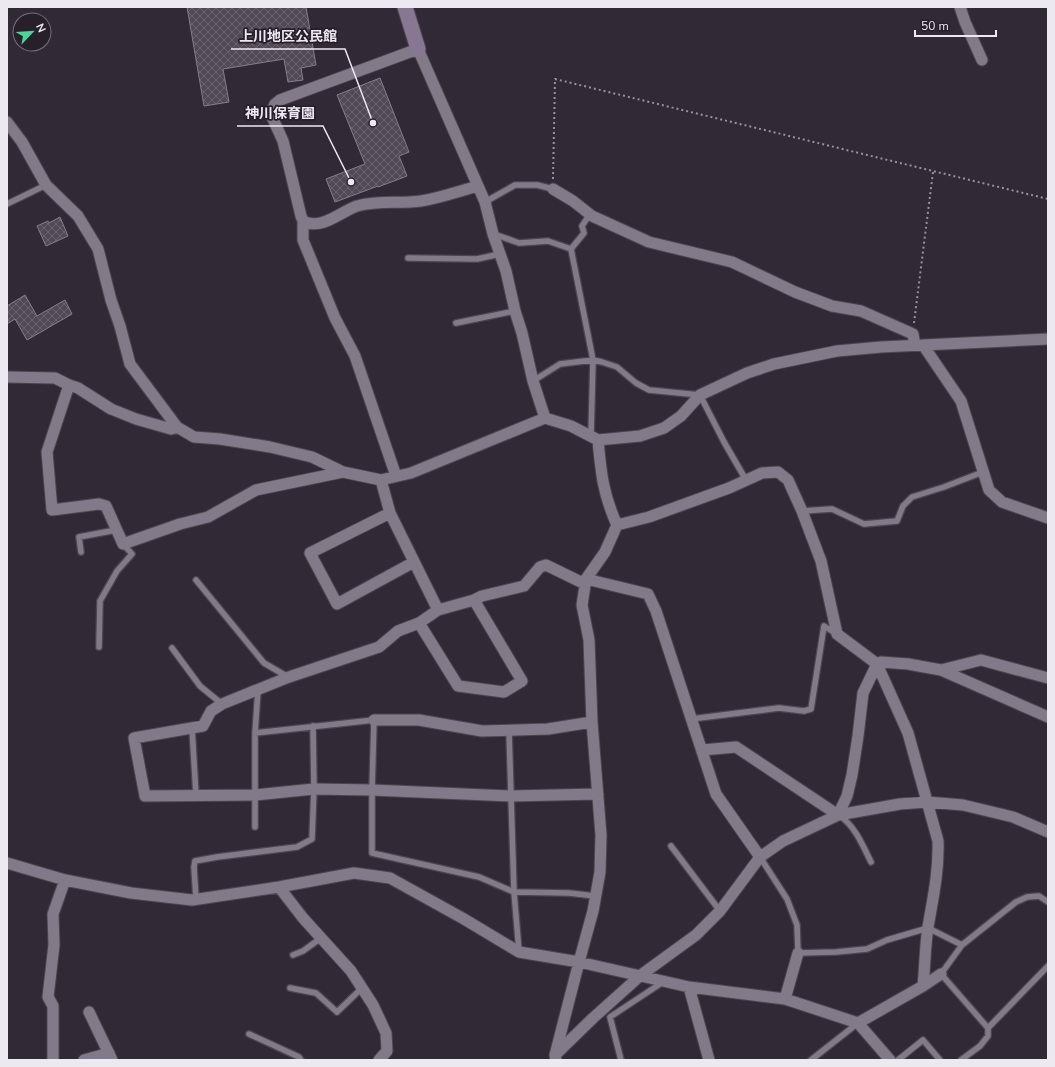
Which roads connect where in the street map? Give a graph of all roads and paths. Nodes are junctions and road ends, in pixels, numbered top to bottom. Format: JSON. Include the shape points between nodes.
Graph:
{"nodes":[{"id":1,"x":405,"y":7,"type":"edge"},
{"id":2,"x":960,"y":7,"type":"edge"},
{"id":3,"x":418,"y":49,"type":"junction"},
{"id":4,"x":982,"y":60,"type":"dead end"},
{"id":5,"x":7,"y":122,"type":"edge"},
{"id":6,"x":933,"y":172,"type":"junction"},
{"id":7,"x":46,"y":185,"type":"junction"},
{"id":8,"x":478,"y":186,"type":"junction"},
{"id":9,"x":553,"y":189,"type":"junction"},
{"id":10,"x":1048,"y":199,"type":"edge"},
{"id":11,"x":485,"y":202,"type":"junction"},
{"id":12,"x":7,"y":204,"type":"edge"},
{"id":13,"x":590,"y":214,"type":"junction"},
{"id":14,"x":304,"y":221,"type":"junction"},
{"id":15,"x":494,"y":234,"type":"junction"},
{"id":16,"x":571,"y":249,"type":"junction"},
{"id":17,"x":500,"y":254,"type":"junction"},
{"id":18,"x":408,"y":258,"type":"dead end"},
{"id":19,"x":515,"y":310,"type":"junction"},
{"id":20,"x":456,"y":323,"type":"dead end"},
{"id":21,"x":1048,"y":339,"type":"edge"},
{"id":22,"x":917,"y":341,"type":"junction"},
{"id":23,"x":593,"y":360,"type":"junction"},
{"id":24,"x":7,"y":377,"type":"edge"},
{"id":25,"x":533,"y":381,"type":"junction"},
{"id":26,"x":70,"y":385,"type":"junction"},
{"id":27,"x":700,"y":395,"type":"junction"},
{"id":28,"x":545,"y":418,"type":"junction"},
{"id":29,"x":177,"y":427,"type":"junction"},
{"id":30,"x":594,"y":438,"type":"junction"},
{"id":31,"x":343,"y":472,"type":"junction"},
{"id":32,"x":983,"y":472,"type":"junction"},
{"id":33,"x":396,"y":476,"type":"junction"},
{"id":34,"x":380,"y":480,"type":"junction"},
{"id":35,"x":746,"y":480,"type":"junction"},
{"id":36,"x":802,"y":511,"type":"junction"},
{"id":37,"x":390,"y":513,"type":"junction"},
{"id":38,"x":1048,"y":518,"type":"edge"},
{"id":39,"x":617,"y":525,"type":"junction"},
{"id":40,"x":116,"y":530,"type":"junction"},
{"id":41,"x":123,"y":544,"type":"junction"},
{"id":42,"x":81,"y":552,"type":"dead end"},
{"id":43,"x":414,"y":562,"type":"junction"},
{"id":44,"x":196,"y":580,"type":"dead end"},
{"id":45,"x":586,"y":582,"type":"junction"},
{"id":46,"x":474,"y":600,"type":"junction"},
{"id":47,"x":438,"y":610,"type":"junction"},
{"id":48,"x":418,"y":623,"type":"junction"},
{"id":49,"x":837,"y":634,"type":"junction"},
{"id":50,"x":99,"y":647,"type":"dead end"},
{"id":51,"x":172,"y":648,"type":"dead end"},
{"id":52,"x":877,"y":664,"type":"junction"},
{"id":53,"x":941,"y":670,"type":"junction"},
{"id":54,"x":290,"y":677,"type":"junction"},
{"id":55,"x":1048,"y":678,"type":"edge"},
{"id":56,"x":258,"y":690,"type":"junction"},
{"id":57,"x":222,"y":704,"type":"junction"},
{"id":58,"x":1048,"y":717,"type":"edge"},
{"id":59,"x":691,"y":719,"type":"junction"},
{"id":60,"x":374,"y":720,"type":"junction"},
{"id":61,"x":592,"y":722,"type":"junction"},
{"id":62,"x":313,"y":726,"type":"junction"},
{"id":63,"x":192,"y":728,"type":"junction"},
{"id":64,"x":509,"y":731,"type":"junction"},
{"id":65,"x":255,"y":733,"type":"junction"},
{"id":66,"x":702,"y":750,"type":"junction"},
{"id":67,"x":314,"y":789,"type":"junction"},
{"id":68,"x":372,"y":790,"type":"junction"},
{"id":69,"x":598,"y":794,"type":"junction"},
{"id":70,"x":196,"y":795,"type":"junction"},
{"id":71,"x":255,"y":795,"type":"junction"},
{"id":72,"x":511,"y":796,"type":"junction"},
{"id":73,"x":927,"y":802,"type":"junction"},
{"id":74,"x":838,"y":815,"type":"junction"},
{"id":75,"x":255,"y":827,"type":"dead end"},
{"id":76,"x":1048,"y":832,"type":"edge"},
{"id":77,"x":671,"y":846,"type":"dead end"},
{"id":78,"x":760,"y":858,"type":"junction"},
{"id":79,"x":871,"y":862,"type":"dead end"},
{"id":80,"x":7,"y":863,"type":"edge"},
{"id":81,"x":64,"y":880,"type":"junction"},
{"id":82,"x":280,"y":887,"type":"junction"},
{"id":83,"x":514,"y":892,"type":"junction"},
{"id":84,"x":595,"y":896,"type":"junction"},
{"id":85,"x":196,"y":899,"type":"junction"},
{"id":86,"x":1048,"y":902,"type":"edge"},
{"id":87,"x":720,"y":911,"type":"junction"},
{"id":88,"x":928,"y":928,"type":"junction"},
{"id":89,"x":321,"y":938,"type":"junction"},
{"id":90,"x":962,"y":945,"type":"junction"},
{"id":91,"x":519,"y":952,"type":"junction"},
{"id":92,"x":798,"y":953,"type":"junction"},
{"id":93,"x":293,"y":956,"type":"dead end"},
{"id":94,"x":579,"y":962,"type":"junction"},
{"id":95,"x":1048,"y":966,"type":"edge"},
{"id":96,"x":941,"y":974,"type":"junction"},
{"id":97,"x":641,"y":976,"type":"junction"},
{"id":98,"x":665,"y":982,"type":"junction"},
{"id":99,"x":689,"y":986,"type":"junction"},
{"id":100,"x":923,"y":986,"type":"junction"},
{"id":101,"x":290,"y":988,"type":"dead end"},
{"id":102,"x":362,"y":988,"type":"junction"},
{"id":103,"x":785,"y":998,"type":"junction"},
{"id":104,"x":89,"y":1012,"type":"dead end"},
{"id":105,"x":858,"y":1023,"type":"junction"},
{"id":106,"x":988,"y":1028,"type":"junction"},
{"id":107,"x":249,"y":1034,"type":"dead end"},
{"id":108,"x":111,"y":1057,"type":"edge"},
{"id":109,"x":555,"y":1058,"type":"edge"},
{"id":110,"x":53,"y":1060,"type":"edge"},
{"id":111,"x":84,"y":1060,"type":"edge"},
{"id":112,"x":301,"y":1060,"type":"edge"},
{"id":113,"x":379,"y":1060,"type":"edge"},
{"id":114,"x":621,"y":1060,"type":"edge"},
{"id":115,"x":709,"y":1060,"type":"edge"},
{"id":116,"x":811,"y":1060,"type":"edge"},
{"id":117,"x":890,"y":1060,"type":"edge"},
{"id":118,"x":898,"y":1060,"type":"edge"},
{"id":119,"x":940,"y":1060,"type":"edge"},
{"id":120,"x":962,"y":1060,"type":"edge"}],
"edges":[{"from":1,"to":3,"type":"street"},
{"from":2,"to":4,"type":"street"},
{"from":3,"to":8,"type":"street"},
{"from":3,"to":14,"type":"street","via":[[275,104],[272,111],[273,119],[282,141]]},
{"from":5,"to":7,"type":"street","via":[[22,142]]},
{"from":6,"to":9,"type":"path","via":[[555,79]]},
{"from":6,"to":10,"type":"path"},
{"from":6,"to":22,"type":"path"},
{"from":7,"to":12,"type":"lane"},
{"from":7,"to":29,"type":"street","via":[[78,216],[98,249],[130,364]]},
{"from":8,"to":11,"type":"street"},
{"from":8,"to":14,"type":"street","via":[[421,200],[356,206],[317,225]]},
{"from":9,"to":11,"type":"lane","via":[[537,185],[514,185]]},
{"from":9,"to":13,"type":"street"},
{"from":11,"to":15,"type":"street"},
{"from":13,"to":16,"type":"lane","via":[[582,226],[584,233]]},
{"from":13,"to":22,"type":"street","via":[[649,242],[732,262],[795,292],[832,306],[861,311]]},
{"from":14,"to":33,"type":"street","via":[[303,240],[335,318],[355,356]]},
{"from":15,"to":16,"type":"lane","via":[[520,243],[548,241]]},
{"from":15,"to":17,"type":"street"},
{"from":16,"to":23,"type":"lane"},
{"from":17,"to":18,"type":"lane","via":[[477,259]]},
{"from":17,"to":19,"type":"street"},
{"from":19,"to":20,"type":"lane"},
{"from":19,"to":25,"type":"street"},
{"from":21,"to":22,"type":"street"},
{"from":22,"to":27,"type":"street","via":[[837,351],[774,364]]},
{"from":22,"to":32,"type":"street","via":[[961,400]]},
{"from":23,"to":25,"type":"lane","via":[[560,364]]},
{"from":23,"to":27,"type":"lane","via":[[617,367],[649,390]]},
{"from":23,"to":30,"type":"lane"},
{"from":24,"to":26,"type":"street","via":[[55,378]]},
{"from":25,"to":28,"type":"street"},
{"from":26,"to":29,"type":"street","via":[[111,409],[171,429]]},
{"from":26,"to":40,"type":"street","via":[[47,452],[52,510],[99,504],[106,506]]},
{"from":27,"to":30,"type":"street","via":[[681,416],[664,428],[640,436]]},
{"from":27,"to":35,"type":"lane"},
{"from":28,"to":30,"type":"street","via":[[572,426]]},
{"from":28,"to":33,"type":"street","via":[[411,473]]},
{"from":29,"to":31,"type":"street","via":[[194,437],[270,447],[312,457]]},
{"from":30,"to":39,"type":"street","via":[[604,490]]},
{"from":31,"to":34,"type":"street"},
{"from":31,"to":41,"type":"street","via":[[256,490],[208,517]]},
{"from":32,"to":36,"type":"lane","via":[[912,498],[903,506],[897,521],[864,524],[832,509]]},
{"from":32,"to":38,"type":"street","via":[[989,490],[1002,502]]},
{"from":33,"to":34,"type":"street"},
{"from":34,"to":37,"type":"street"},
{"from":35,"to":36,"type":"street","via":[[762,473],[778,472],[788,480]]},
{"from":35,"to":39,"type":"street","via":[[649,517]]},
{"from":36,"to":49,"type":"street","via":[[821,561]]},
{"from":37,"to":43,"type":"street"},
{"from":37,"to":43,"type":"street","via":[[310,553],[337,604]]},
{"from":39,"to":45,"type":"street","via":[[605,552]]},
{"from":40,"to":41,"type":"street"},
{"from":40,"to":42,"type":"lane","via":[[79,537]]},
{"from":41,"to":50,"type":"lane","via":[[132,554],[117,570],[100,601]]},
{"from":43,"to":47,"type":"street"},
{"from":44,"to":54,"type":"lane","via":[[264,663]]},
{"from":45,"to":46,"type":"street","via":[[546,565],[540,567],[524,586]]},
{"from":45,"to":59,"type":"street","via":[[648,594],[656,611]]},
{"from":45,"to":61,"type":"street","via":[[582,605],[589,640]]},
{"from":46,"to":47,"type":"street"},
{"from":46,"to":48,"type":"street","via":[[522,681],[504,692],[458,686]]},
{"from":47,"to":48,"type":"street"},
{"from":48,"to":54,"type":"street","via":[[398,631],[379,647]]},
{"from":49,"to":52,"type":"street"},
{"from":49,"to":59,"type":"lane","via":[[824,626],[811,709],[804,711],[778,708]]},
{"from":51,"to":57,"type":"lane","via":[[200,686]]},
{"from":52,"to":53,"type":"street","via":[[908,664]]},
{"from":52,"to":73,"type":"street","via":[[908,733]]},
{"from":52,"to":74,"type":"street","via":[[863,693],[852,775],[847,796]]},
{"from":53,"to":55,"type":"street","via":[[981,660]]},
{"from":53,"to":58,"type":"street"},
{"from":54,"to":56,"type":"street"},
{"from":56,"to":57,"type":"street"},
{"from":56,"to":65,"type":"lane"},
{"from":57,"to":63,"type":"street","via":[[211,711],[203,726]]},
{"from":59,"to":66,"type":"street"},
{"from":60,"to":62,"type":"lane"},
{"from":60,"to":64,"type":"street","via":[[419,720],[482,731]]},
{"from":60,"to":68,"type":"lane"},
{"from":61,"to":64,"type":"street","via":[[548,729]]},
{"from":61,"to":69,"type":"street"},
{"from":62,"to":65,"type":"lane"},
{"from":62,"to":67,"type":"lane"},
{"from":63,"to":70,"type":"lane"},
{"from":63,"to":70,"type":"street","via":[[134,738],[145,796]]},
{"from":64,"to":72,"type":"lane"},
{"from":65,"to":71,"type":"lane"},
{"from":66,"to":74,"type":"street","via":[[736,747]]},
{"from":66,"to":78,"type":"street","via":[[716,794]]},
{"from":67,"to":68,"type":"street"},
{"from":67,"to":71,"type":"street"},
{"from":67,"to":85,"type":"lane","via":[[312,839],[297,847],[195,861]]},
{"from":68,"to":72,"type":"street"},
{"from":68,"to":83,"type":"lane","via":[[372,853],[479,877]]},
{"from":69,"to":72,"type":"street"},
{"from":69,"to":84,"type":"street","via":[[601,834]]},
{"from":70,"to":71,"type":"street"},
{"from":71,"to":75,"type":"lane"},
{"from":72,"to":83,"type":"lane"},
{"from":73,"to":74,"type":"street"},
{"from":73,"to":76,"type":"street","via":[[963,806],[1013,817]]},
{"from":73,"to":88,"type":"street","via":[[938,841],[939,859]]},
{"from":74,"to":78,"type":"street","via":[[783,841]]},
{"from":74,"to":79,"type":"lane","via":[[847,820]]},
{"from":77,"to":87,"type":"lane"},
{"from":78,"to":87,"type":"street"},
{"from":78,"to":92,"type":"lane","via":[[787,899],[797,925]]},
{"from":80,"to":81,"type":"street"},
{"from":81,"to":85,"type":"street","via":[[131,893]]},
{"from":81,"to":110,"type":"street","via":[[53,914],[54,945],[48,997],[53,1006]]},
{"from":82,"to":85,"type":"street"},
{"from":82,"to":89,"type":"street"},
{"from":82,"to":91,"type":"street","via":[[354,873],[390,878]]},
{"from":83,"to":84,"type":"lane"},
{"from":83,"to":91,"type":"lane"},
{"from":84,"to":94,"type":"street","via":[[594,911]]},
{"from":86,"to":90,"type":"lane","via":[[1039,896],[1027,897],[1016,902]]},
{"from":87,"to":97,"type":"street","via":[[696,935]]},
{"from":88,"to":90,"type":"lane"},
{"from":88,"to":92,"type":"lane","via":[[867,949]]},
{"from":88,"to":100,"type":"street"},
{"from":89,"to":93,"type":"lane"},
{"from":89,"to":102,"type":"street","via":[[351,971]]},
{"from":90,"to":96,"type":"lane"},
{"from":91,"to":94,"type":"street"},
{"from":92,"to":103,"type":"street"},
{"from":94,"to":97,"type":"street"},
{"from":94,"to":109,"type":"street"},
{"from":95,"to":106,"type":"lane"},
{"from":96,"to":100,"type":"street"},
{"from":96,"to":106,"type":"lane"},
{"from":97,"to":98,"type":"street"},
{"from":97,"to":109,"type":"street","via":[[593,1018]]},
{"from":98,"to":99,"type":"street"},
{"from":98,"to":114,"type":"lane","via":[[610,1017]]},
{"from":99,"to":103,"type":"street"},
{"from":99,"to":115,"type":"street"},
{"from":100,"to":105,"type":"street"},
{"from":101,"to":102,"type":"lane","via":[[316,993],[337,1012]]},
{"from":102,"to":113,"type":"street","via":[[386,1033],[387,1051]]},
{"from":103,"to":105,"type":"street"},
{"from":104,"to":108,"type":"street"},
{"from":105,"to":116,"type":"lane"},
{"from":105,"to":117,"type":"street"},
{"from":106,"to":120,"type":"lane","via":[[988,1036],[980,1046]]},
{"from":107,"to":112,"type":"lane"},
{"from":108,"to":111,"type":"street"},
{"from":118,"to":119,"type":"lane","via":[[923,1040]]}]}
